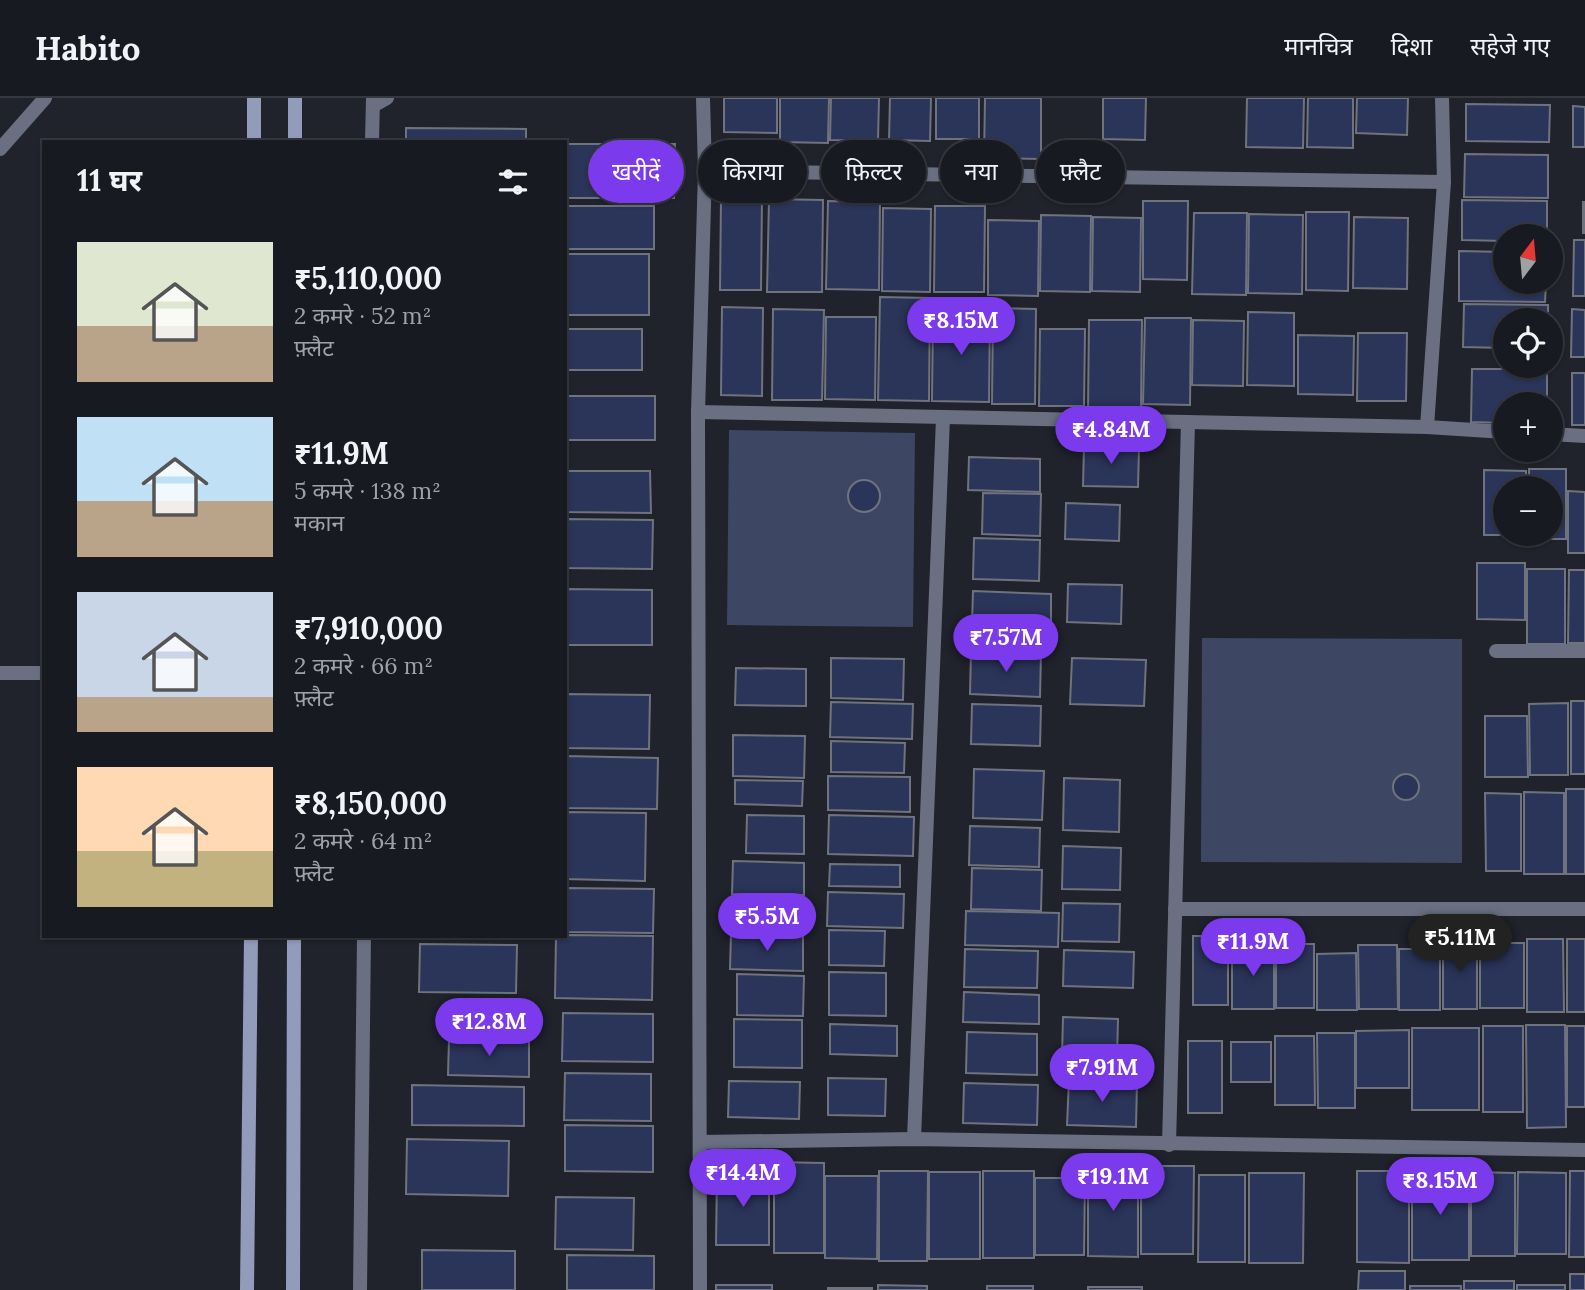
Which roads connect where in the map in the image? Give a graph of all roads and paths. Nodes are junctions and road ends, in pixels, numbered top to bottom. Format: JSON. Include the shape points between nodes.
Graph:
{"nodes":[{"id":1,"x":46,"y":98,"type":"edge"},
{"id":2,"x":254,"y":98,"type":"edge"},
{"id":3,"x":295,"y":98,"type":"edge"},
{"id":4,"x":387,"y":98,"type":"edge"},
{"id":5,"x":703,"y":98,"type":"edge"},
{"id":6,"x":1442,"y":98,"type":"edge"},
{"id":7,"x":373,"y":102,"type":"edge"},
{"id":8,"x":254,"y":140,"type":"edge"},
{"id":9,"x":295,"y":140,"type":"edge"},
{"id":10,"x":372,"y":140,"type":"edge"},
{"id":11,"x":704,"y":140,"type":"edge"},
{"id":12,"x":0,"y":149,"type":"edge"},
{"id":13,"x":807,"y":173,"type":"edge"},
{"id":14,"x":1444,"y":183,"type":"junction"},
{"id":15,"x":704,"y":203,"type":"edge"},
{"id":16,"x":698,"y":412,"type":"junction"},
{"id":17,"x":943,"y":418,"type":"junction"},
{"id":18,"x":1188,"y":422,"type":"junction"},
{"id":19,"x":1427,"y":428,"type":"junction"},
{"id":20,"x":1493,"y":431,"type":"edge"},
{"id":21,"x":1563,"y":435,"type":"edge"},
{"id":22,"x":1585,"y":436,"type":"edge"},
{"id":23,"x":1496,"y":651,"type":"dead end"},
{"id":24,"x":1585,"y":651,"type":"edge"},
{"id":25,"x":0,"y":673,"type":"edge"},
{"id":26,"x":42,"y":673,"type":"edge"},
{"id":27,"x":1175,"y":909,"type":"junction"},
{"id":28,"x":1585,"y":909,"type":"edge"},
{"id":29,"x":251,"y":938,"type":"edge"},
{"id":30,"x":294,"y":938,"type":"edge"},
{"id":31,"x":363,"y":938,"type":"edge"},
{"id":32,"x":914,"y":1139,"type":"junction"},
{"id":33,"x":700,"y":1142,"type":"junction"},
{"id":34,"x":1169,"y":1144,"type":"junction"},
{"id":35,"x":1585,"y":1150,"type":"edge"},
{"id":36,"x":247,"y":1290,"type":"edge"},
{"id":37,"x":293,"y":1290,"type":"edge"},
{"id":38,"x":360,"y":1290,"type":"edge"},
{"id":39,"x":700,"y":1290,"type":"edge"}],
"edges":[{"from":1,"to":12,"type":"street"},
{"from":2,"to":8,"type":"street"},
{"from":3,"to":9,"type":"street"},
{"from":4,"to":7,"type":"street"},
{"from":5,"to":11,"type":"street"},
{"from":6,"to":14,"type":"street"},
{"from":7,"to":10,"type":"street"},
{"from":13,"to":14,"type":"street"},
{"from":14,"to":19,"type":"street"},
{"from":15,"to":16,"type":"street"},
{"from":16,"to":17,"type":"street"},
{"from":16,"to":33,"type":"street"},
{"from":17,"to":18,"type":"street"},
{"from":17,"to":32,"type":"street"},
{"from":18,"to":19,"type":"street"},
{"from":18,"to":27,"type":"street"},
{"from":19,"to":20,"type":"street"},
{"from":21,"to":22,"type":"street"},
{"from":23,"to":24,"type":"street"},
{"from":25,"to":26,"type":"street"},
{"from":27,"to":28,"type":"street"},
{"from":27,"to":34,"type":"street"},
{"from":29,"to":36,"type":"street"},
{"from":30,"to":37,"type":"street"},
{"from":31,"to":38,"type":"street"},
{"from":32,"to":33,"type":"street"},
{"from":32,"to":34,"type":"street"},
{"from":33,"to":39,"type":"street"},
{"from":34,"to":35,"type":"street"}]}
